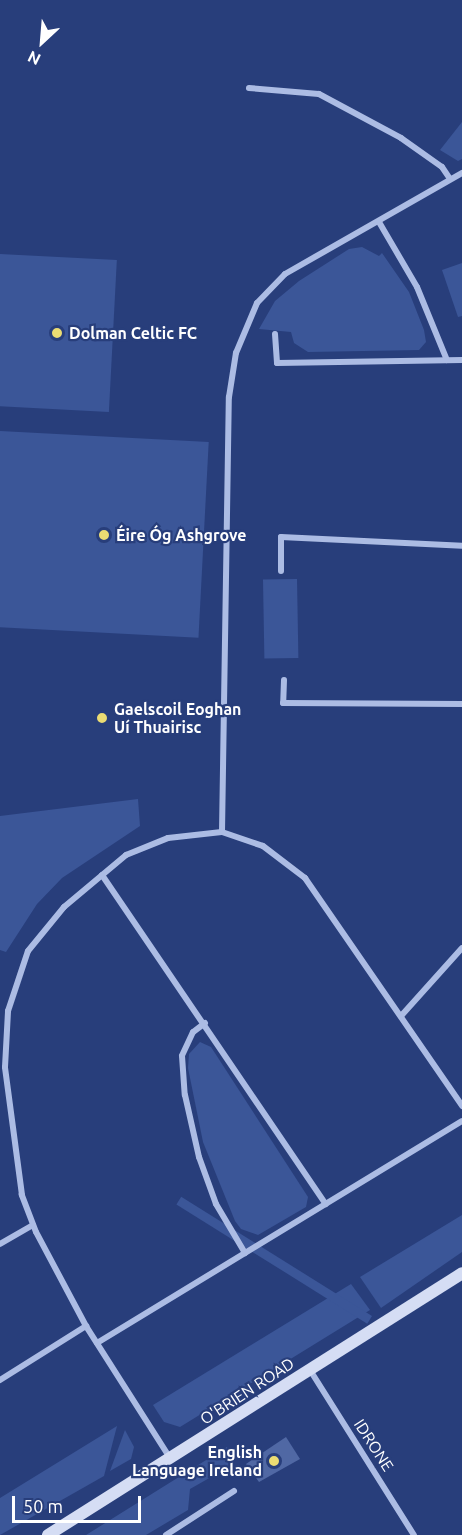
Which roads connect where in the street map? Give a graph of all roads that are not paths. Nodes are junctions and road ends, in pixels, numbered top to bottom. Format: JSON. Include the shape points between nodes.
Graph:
{"nodes":[{"id":1,"x":249,"y":88,"type":"dead end"},
{"id":2,"x":462,"y":173,"type":"edge"},
{"id":3,"x":450,"y":179,"type":"junction"},
{"id":4,"x":379,"y":222,"type":"junction"},
{"id":5,"x":275,"y":334,"type":"dead end"},
{"id":6,"x":447,"y":360,"type":"junction"},
{"id":7,"x":462,"y":360,"type":"edge"},
{"id":8,"x":462,"y":546,"type":"edge"},
{"id":9,"x":281,"y":571,"type":"dead end"},
{"id":10,"x":284,"y":680,"type":"dead end"},
{"id":11,"x":462,"y":704,"type":"edge"},
{"id":12,"x":222,"y":832,"type":"junction"},
{"id":13,"x":102,"y":875,"type":"junction"},
{"id":14,"x":462,"y":948,"type":"edge"},
{"id":15,"x":401,"y":1016,"type":"junction"},
{"id":16,"x":204,"y":1023,"type":"junction"},
{"id":17,"x":462,"y":1106,"type":"edge"},
{"id":18,"x":0,"y":1107,"type":"edge"},
{"id":19,"x":8,"y":1107,"type":"junction"},
{"id":20,"x":462,"y":1121,"type":"edge"},
{"id":21,"x":326,"y":1204,"type":"junction"},
{"id":22,"x":33,"y":1225,"type":"junction"},
{"id":23,"x":0,"y":1244,"type":"edge"},
{"id":24,"x":245,"y":1253,"type":"junction"},
{"id":25,"x":462,"y":1273,"type":"edge"},
{"id":26,"x":86,"y":1326,"type":"junction"},
{"id":27,"x":97,"y":1343,"type":"junction"},
{"id":28,"x":310,"y":1370,"type":"junction"},
{"id":29,"x":0,"y":1380,"type":"edge"},
{"id":30,"x":171,"y":1459,"type":"junction"},
{"id":31,"x":234,"y":1491,"type":"dead end"},
{"id":32,"x":48,"y":1535,"type":"edge"},
{"id":33,"x":166,"y":1535,"type":"edge"},
{"id":34,"x":414,"y":1535,"type":"edge"}],
"edges":[{"from":1,"to":3,"type":"street","via":[[319,94],[401,138],[442,167]]},
{"from":2,"to":3,"type":"street"},
{"from":3,"to":4,"type":"street"},
{"from":4,"to":6,"type":"street","via":[[417,287]]},
{"from":4,"to":12,"type":"street","via":[[285,274],[257,303],[236,353],[229,397]]},
{"from":5,"to":6,"type":"street","via":[[277,363]]},
{"from":6,"to":7,"type":"street"},
{"from":8,"to":9,"type":"street","via":[[280,537]]},
{"from":10,"to":11,"type":"street","via":[[284,703]]},
{"from":12,"to":13,"type":"street","via":[[168,838],[126,855]]},
{"from":12,"to":15,"type":"street","via":[[262,846],[305,878]]},
{"from":13,"to":16,"type":"street"},
{"from":13,"to":19,"type":"street","via":[[64,907],[28,951],[8,1011]]},
{"from":14,"to":15,"type":"street"},
{"from":15,"to":17,"type":"street"},
{"from":16,"to":21,"type":"street"},
{"from":16,"to":24,"type":"street","via":[[193,1032],[182,1056],[185,1095],[199,1157],[216,1204]]},
{"from":18,"to":19,"type":"street"},
{"from":19,"to":22,"type":"street","via":[[22,1195]]},
{"from":20,"to":21,"type":"street"},
{"from":21,"to":24,"type":"street"},
{"from":22,"to":23,"type":"street"},
{"from":22,"to":26,"type":"street"},
{"from":24,"to":27,"type":"street"},
{"from":25,"to":28,"type":"street","name":"O'BRIEN ROAD"},
{"from":26,"to":27,"type":"street"},
{"from":26,"to":29,"type":"street"},
{"from":27,"to":30,"type":"street"},
{"from":28,"to":30,"type":"street","name":"O'BRIEN ROAD"},
{"from":28,"to":34,"type":"street","name":"IDRONE"},
{"from":30,"to":32,"type":"street","name":"O'BRIEN ROAD"},
{"from":31,"to":33,"type":"street"}]}
